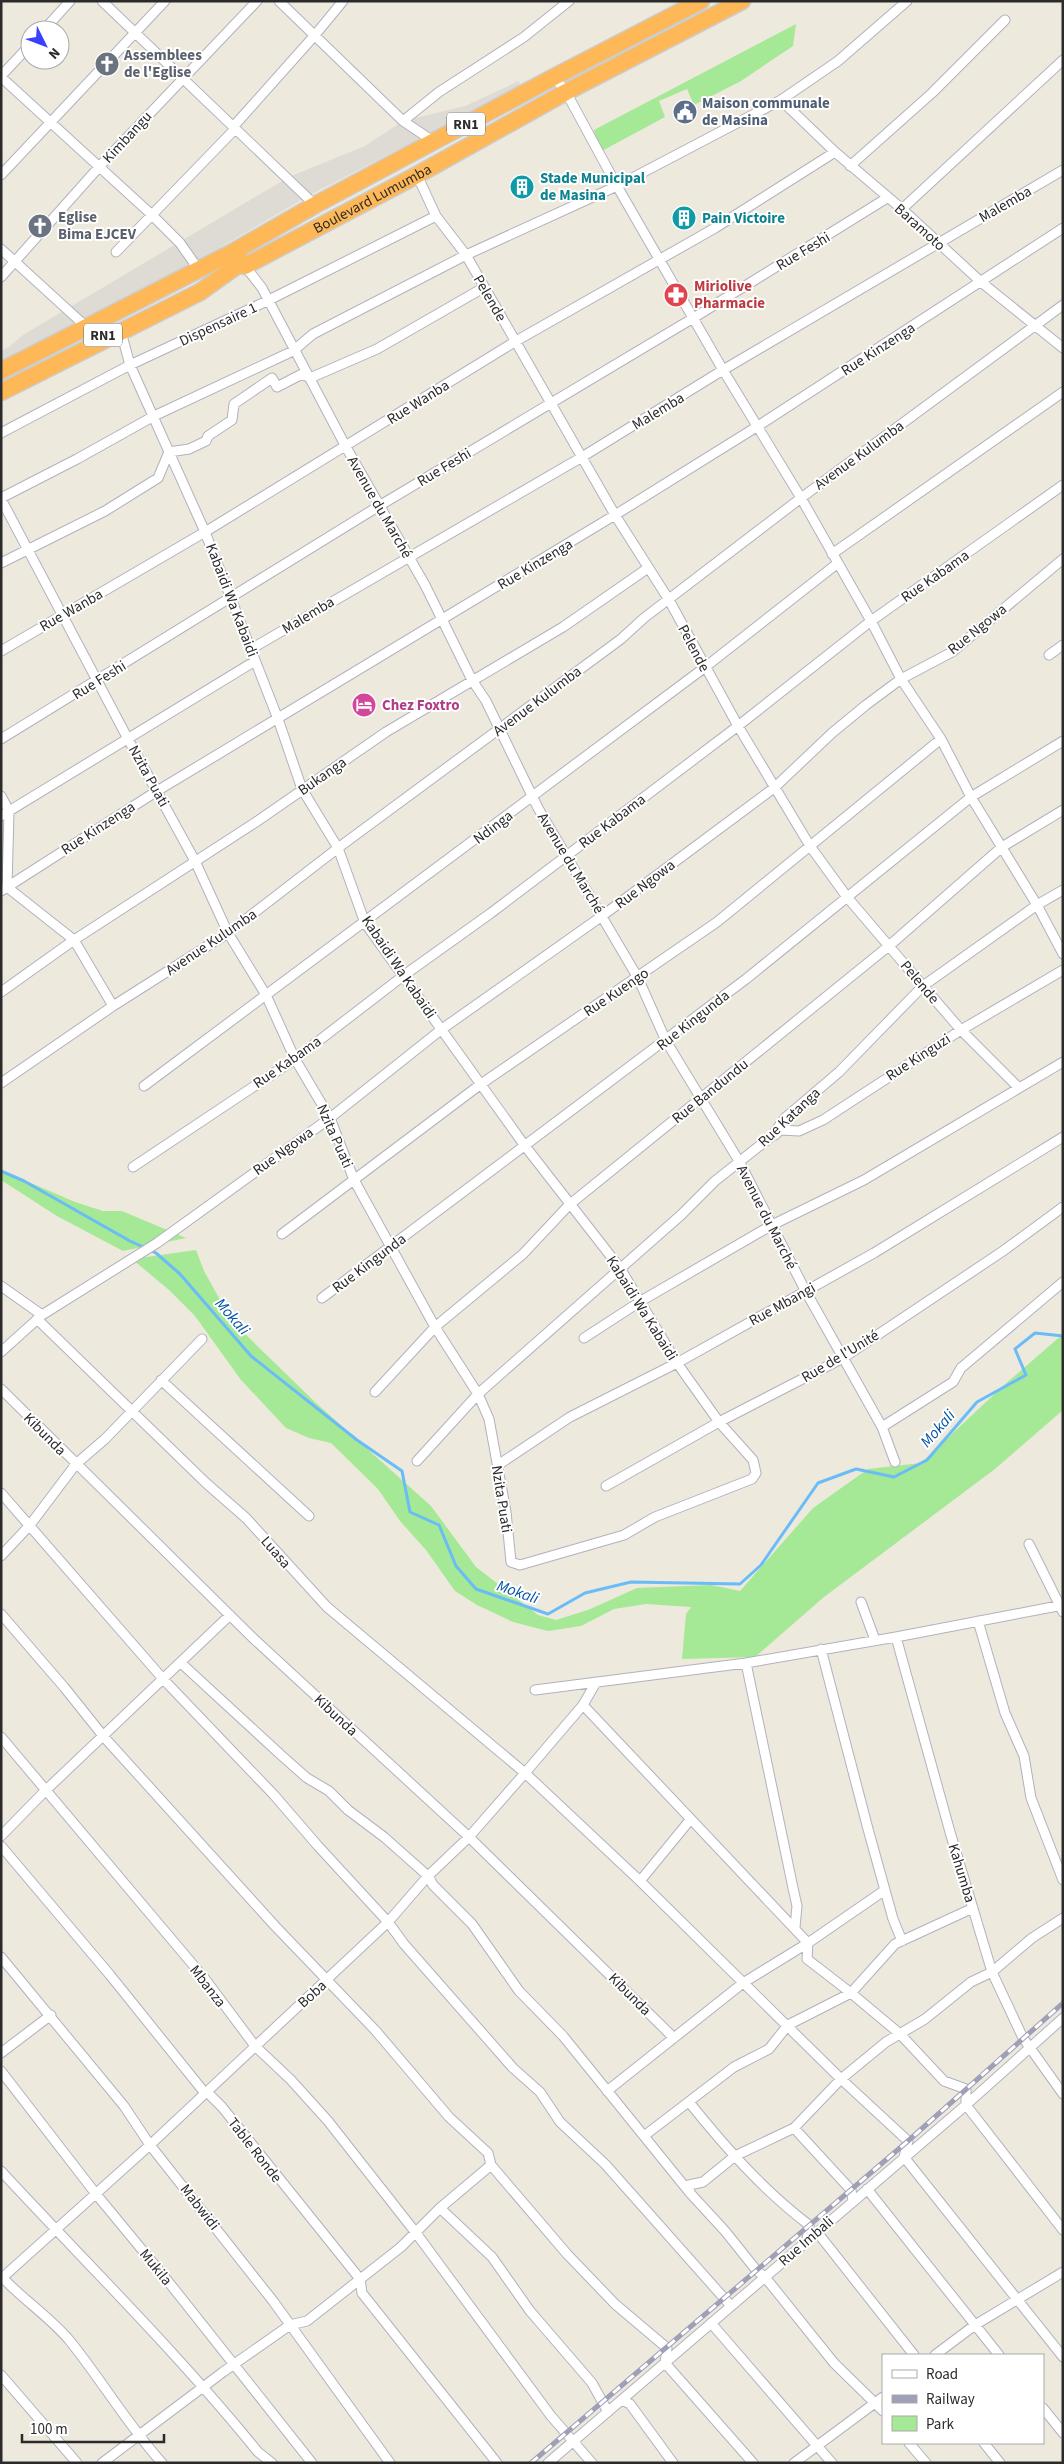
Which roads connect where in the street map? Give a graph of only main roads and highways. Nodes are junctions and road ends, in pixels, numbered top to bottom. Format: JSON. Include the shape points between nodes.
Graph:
{"nodes":[{"id":1,"x":701,"y":1,"type":"edge"},
{"id":2,"x":742,"y":1,"type":"edge"},
{"id":3,"x":240,"y":260,"type":"junction"},
{"id":4,"x":198,"y":273,"type":"junction"},
{"id":5,"x":1,"y":362,"type":"edge"},
{"id":6,"x":1,"y":371,"type":"edge"},
{"id":7,"x":1,"y":386,"type":"edge"},
{"id":8,"x":1,"y":392,"type":"edge"}],
"edges":[{"from":1,"to":3,"type":"highway","name":"Boulevard Lumumba","number":"RN1","via":[[315,205]]},
{"from":2,"to":3,"type":"highway","name":"Boulevard Lumumba","number":"RN1","via":[[566,92],[417,175]]},
{"from":3,"to":4,"type":"highway"},
{"from":3,"to":4,"type":"highway","name":"Boulevard Lumumba","number":"RN1"},
{"from":3,"to":8,"type":"highway","via":[[200,292]]},
{"from":4,"to":5,"type":"highway","via":[[81,322]]},
{"from":4,"to":6,"type":"highway","name":"Boulevard Lumumba","number":"RN1"},
{"from":4,"to":7,"type":"highway","name":"Boulevard Lumumba","number":"RN1"}]}
